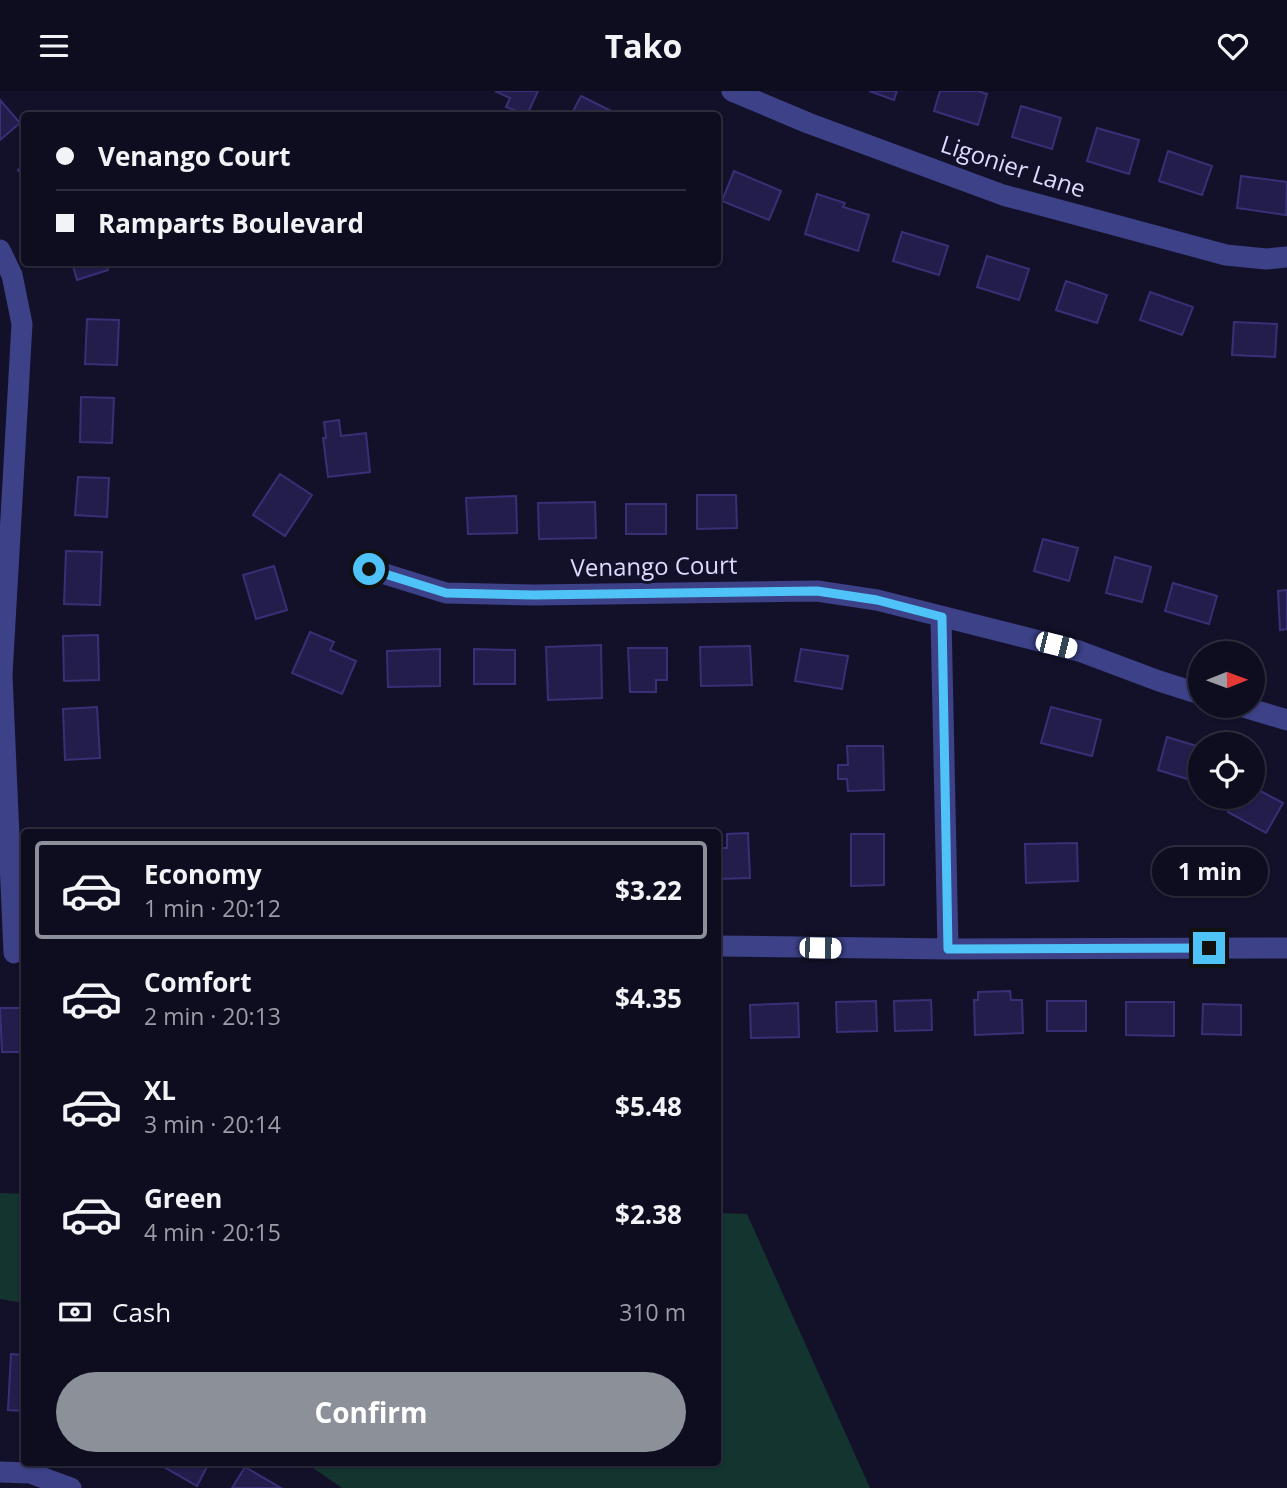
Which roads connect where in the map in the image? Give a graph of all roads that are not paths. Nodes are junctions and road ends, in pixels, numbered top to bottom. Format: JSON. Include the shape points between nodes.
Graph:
{"nodes":[{"id":1,"x":732,"y":91,"type":"edge"},
{"id":2,"x":0,"y":250,"type":"edge"},
{"id":3,"x":1287,"y":257,"type":"edge"},
{"id":4,"x":369,"y":569,"type":"dead end"},
{"id":5,"x":942,"y":617,"type":"junction"},
{"id":6,"x":1188,"y":690,"type":"edge"},
{"id":7,"x":1265,"y":713,"type":"edge"},
{"id":8,"x":1287,"y":720,"type":"edge"},
{"id":9,"x":721,"y":947,"type":"edge"},
{"id":10,"x":1287,"y":948,"type":"edge"},
{"id":11,"x":948,"y":949,"type":"junction"},
{"id":12,"x":13,"y":953,"type":"edge"},
{"id":13,"x":0,"y":1472,"type":"edge"},
{"id":14,"x":71,"y":1488,"type":"edge"}],
"edges":[{"from":1,"to":3,"type":"street","name":"Ligonier Lane","via":[[1003,195],[1226,255]]},
{"from":2,"to":12,"type":"street","via":[[12,275],[22,324],[2,675]]},
{"from":4,"to":5,"type":"street","name":"Venango Court","via":[[446,593],[817,591]]},
{"from":5,"to":6,"type":"street","name":"Venango Court","via":[[1079,651]]},
{"from":5,"to":11,"type":"street"},
{"from":7,"to":8,"type":"street"},
{"from":9,"to":11,"type":"street"},
{"from":10,"to":11,"type":"street"},
{"from":13,"to":14,"type":"street","via":[[30,1473]]}]}
